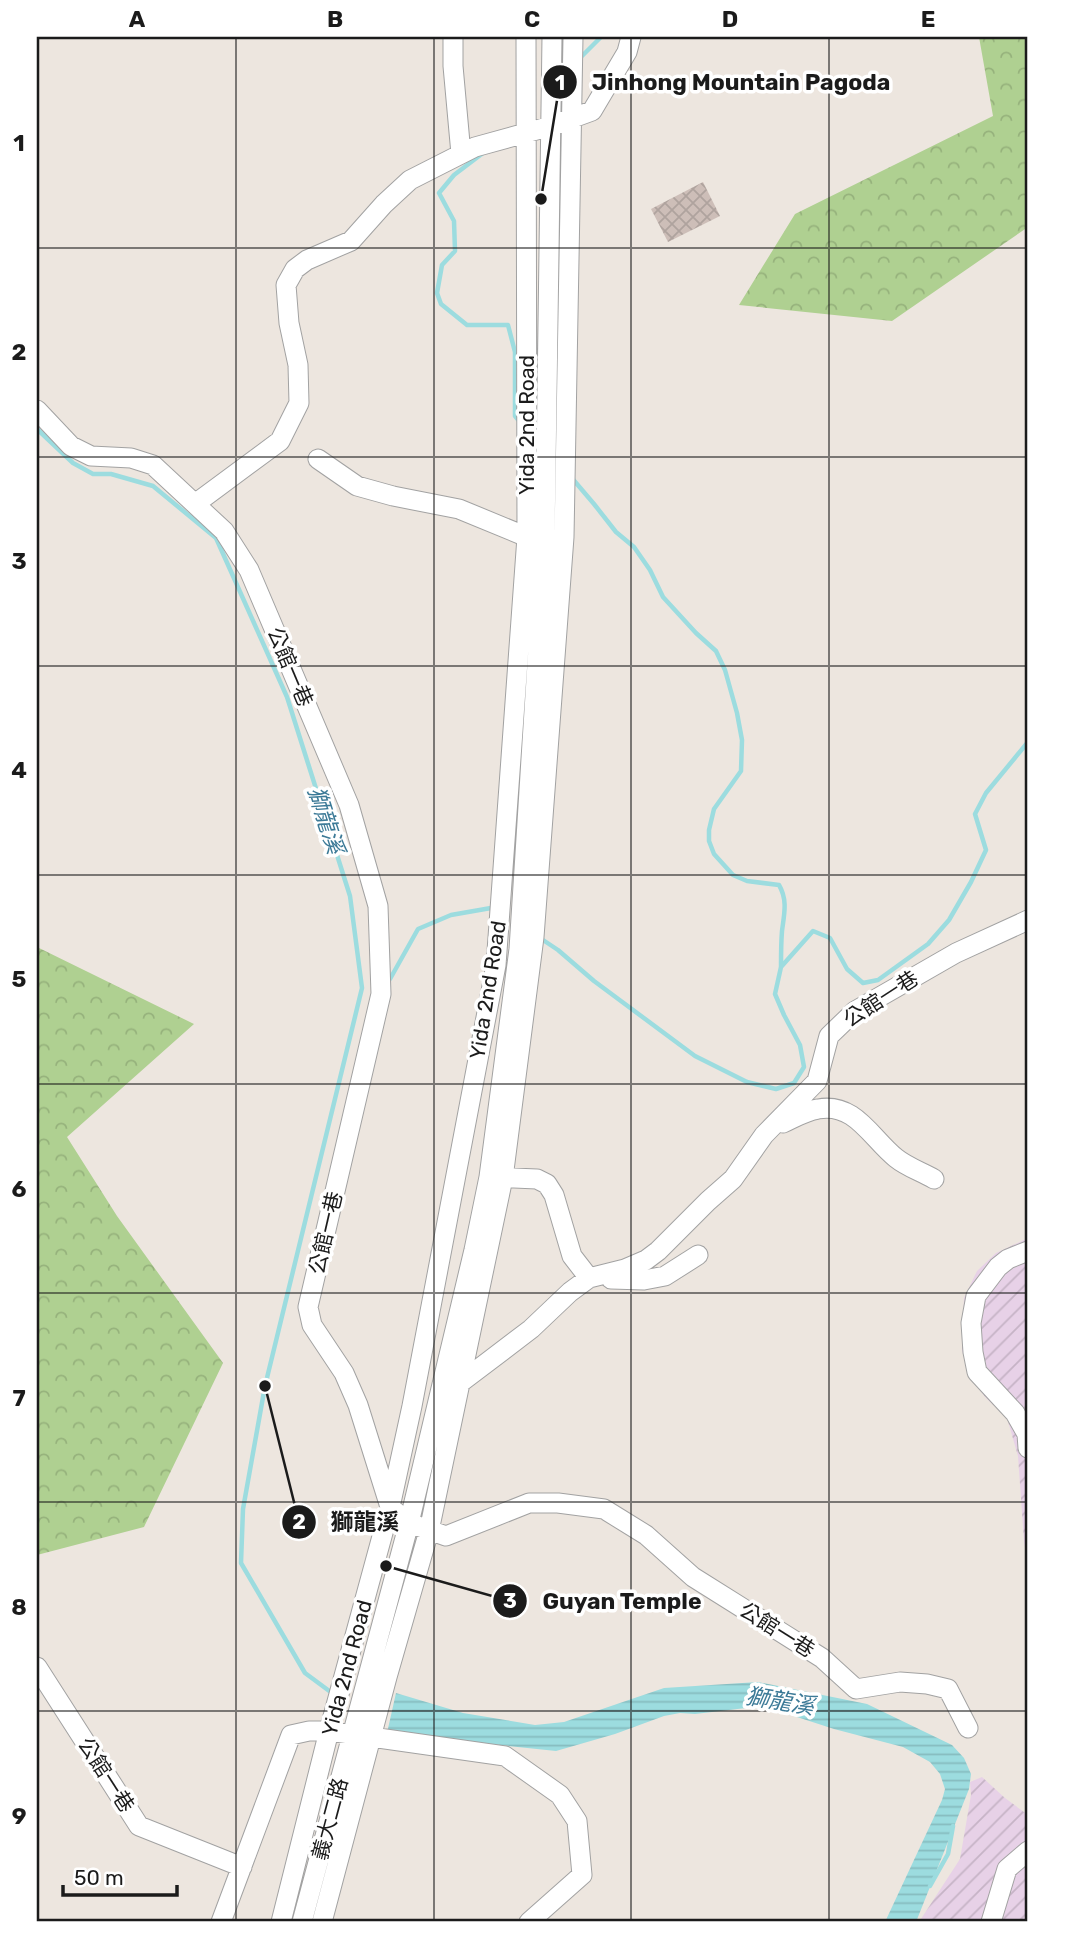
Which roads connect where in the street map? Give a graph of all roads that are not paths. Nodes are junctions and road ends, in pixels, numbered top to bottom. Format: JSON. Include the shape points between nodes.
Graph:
{"nodes":[{"id":1,"x":453,"y":37,"type":"edge"},
{"id":2,"x":526,"y":37,"type":"edge"},
{"id":3,"x":552,"y":37,"type":"edge"},
{"id":4,"x":573,"y":37,"type":"edge"},
{"id":5,"x":631,"y":37,"type":"edge"},
{"id":6,"x":572,"y":118,"type":"junction"},
{"id":7,"x":551,"y":126,"type":"junction"},
{"id":8,"x":525,"y":133,"type":"junction"},
{"id":9,"x":461,"y":154,"type":"junction"},
{"id":10,"x":37,"y":410,"type":"edge"},
{"id":11,"x":318,"y":459,"type":"dead end"},
{"id":12,"x":195,"y":504,"type":"junction"},
{"id":13,"x":545,"y":537,"type":"junction"},
{"id":14,"x":1028,"y":920,"type":"edge"},
{"id":15,"x":764,"y":1135,"type":"junction"},
{"id":16,"x":496,"y":1177,"type":"junction"},
{"id":17,"x":934,"y":1179,"type":"dead end"},
{"id":18,"x":1028,"y":1251,"type":"edge"},
{"id":19,"x":698,"y":1255,"type":"dead end"},
{"id":20,"x":589,"y":1278,"type":"junction"},
{"id":21,"x":461,"y":1383,"type":"junction"},
{"id":22,"x":438,"y":1399,"type":"junction"},
{"id":23,"x":1028,"y":1448,"type":"edge"},
{"id":24,"x":390,"y":1507,"type":"junction"},
{"id":25,"x":409,"y":1523,"type":"junction"},
{"id":26,"x":429,"y":1531,"type":"junction"},
{"id":27,"x":37,"y":1667,"type":"edge"},
{"id":28,"x":378,"y":1676,"type":"junction"},
{"id":29,"x":968,"y":1728,"type":"dead end"},
{"id":30,"x":329,"y":1731,"type":"junction"},
{"id":31,"x":361,"y":1735,"type":"junction"},
{"id":32,"x":1028,"y":1851,"type":"edge"},
{"id":33,"x":242,"y":1867,"type":"junction"},
{"id":34,"x":221,"y":1922,"type":"edge"},
{"id":35,"x":281,"y":1922,"type":"edge"},
{"id":36,"x":302,"y":1922,"type":"edge"},
{"id":37,"x":322,"y":1922,"type":"edge"},
{"id":38,"x":528,"y":1922,"type":"edge"},
{"id":39,"x":992,"y":1922,"type":"edge"}],
"edges":[{"from":1,"to":9,"type":"street"},
{"from":2,"to":8,"type":"street","name":"Yida 2nd Road"},
{"from":3,"to":7,"type":"street","name":"Yida 2nd Road"},
{"from":4,"to":6,"type":"street","name":"Yida 2nd Road"},
{"from":5,"to":6,"type":"street","via":[[592,111]]},
{"from":6,"to":7,"type":"street"},
{"from":6,"to":13,"type":"street","name":"Yida 2nd Road"},
{"from":7,"to":8,"type":"street"},
{"from":7,"to":13,"type":"street","name":"Yida 2nd Road"},
{"from":8,"to":9,"type":"street"},
{"from":8,"to":13,"type":"street","name":"Yida 2nd Road"},
{"from":9,"to":12,"type":"street","via":[[410,180],[351,241],[295,269],[286,285],[299,403],[280,441]]},
{"from":10,"to":12,"type":"street","name":"公館一巷","via":[[71,446],[92,456],[131,458],[153,465]]},
{"from":11,"to":13,"type":"street","via":[[357,486],[459,509]]},
{"from":12,"to":24,"type":"street","name":"公館一巷","via":[[225,531],[248,570],[349,805],[378,906],[381,994],[308,1307],[312,1325],[358,1405]]},
{"from":13,"to":16,"type":"street","name":"Yida 2nd Road","via":[[519,948]]},
{"from":13,"to":24,"type":"street","name":"Yida 2nd Road","via":[[496,965]]},
{"from":14,"to":15,"type":"street","name":"公館一巷","via":[[956,953],[855,1011],[829,1036],[817,1081]]},
{"from":15,"to":17,"type":"street","via":[[808,1111],[839,1109],[851,1114],[897,1159]]},
{"from":15,"to":20,"type":"street","name":"公館一巷","via":[[733,1179],[658,1251],[625,1269]]},
{"from":16,"to":20,"type":"street","via":[[537,1179],[547,1184],[572,1256]]},
{"from":16,"to":21,"type":"street","name":"Yida 2nd Road"},
{"from":16,"to":22,"type":"street","name":"Yida 2nd Road"},
{"from":18,"to":23,"type":"street","via":[[998,1268],[976,1296],[971,1323],[977,1372],[1015,1413],[1027,1434]]},
{"from":19,"to":20,"type":"street","via":[[665,1276]]},
{"from":20,"to":21,"type":"street","name":"公館一巷"},
{"from":21,"to":22,"type":"street","name":"公館一巷"},
{"from":21,"to":26,"type":"street","name":"Yida 2nd Road"},
{"from":22,"to":25,"type":"street","name":"Yida 2nd Road"},
{"from":24,"to":25,"type":"street","name":"公館一巷"},
{"from":24,"to":30,"type":"street","name":"Yida 2nd Road"},
{"from":25,"to":26,"type":"street","name":"公館一巷"},
{"from":25,"to":28,"type":"street","name":"Yida 2nd Road"},
{"from":26,"to":28,"type":"street","name":"Yida 2nd Road"},
{"from":26,"to":29,"type":"street","name":"公館一巷","via":[[446,1536],[529,1503],[604,1509],[646,1535],[693,1577],[822,1658],[856,1689],[900,1682],[948,1689]]},
{"from":27,"to":33,"type":"street","name":"公館一巷","via":[[139,1826]]},
{"from":28,"to":31,"type":"street","name":"義大二路"},
{"from":30,"to":31,"type":"street"},
{"from":30,"to":33,"type":"street","via":[[291,1735]]},
{"from":30,"to":35,"type":"street","name":"Yida 2nd Road"},
{"from":31,"to":36,"type":"street","name":"義大二路"},
{"from":31,"to":37,"type":"street","name":"Yida 2nd Road"},
{"from":31,"to":38,"type":"street","via":[[505,1756],[560,1795],[577,1821],[582,1875]]},
{"from":32,"to":39,"type":"street","via":[[1007,1869]]},
{"from":33,"to":34,"type":"street"}]}
